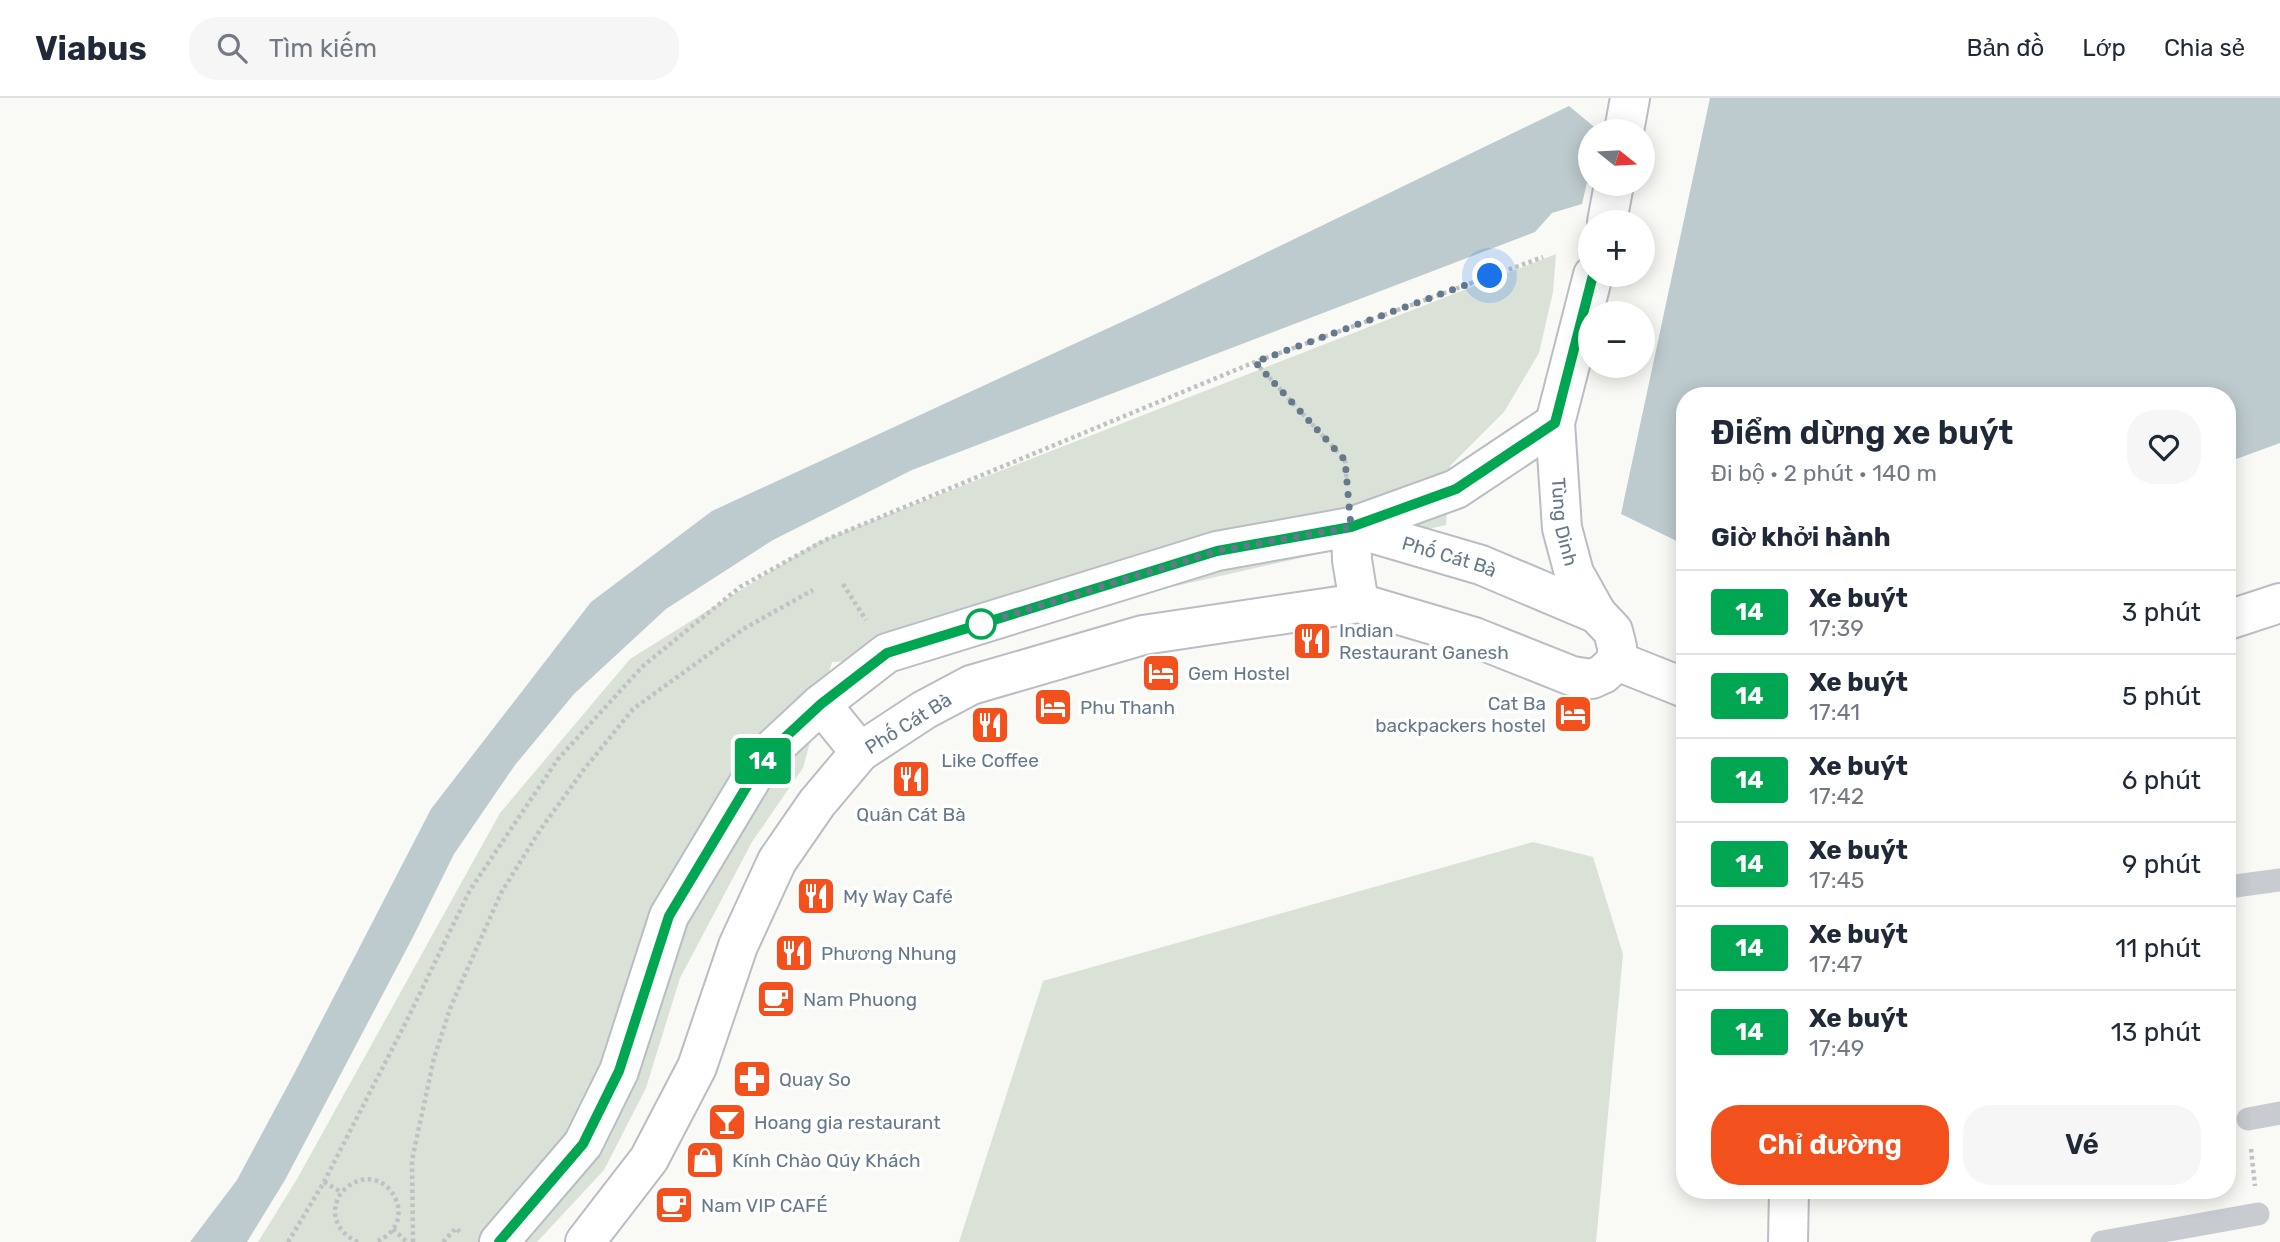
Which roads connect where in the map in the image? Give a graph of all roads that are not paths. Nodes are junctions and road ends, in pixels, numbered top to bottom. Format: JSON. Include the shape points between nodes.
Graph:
{"nodes":[{"id":1,"x":1590,"y":287,"type":"edge"},
{"id":2,"x":1555,"y":423,"type":"junction"},
{"id":3,"x":1351,"y":527,"type":"junction"},
{"id":4,"x":1359,"y":603,"type":"junction"},
{"id":5,"x":2280,"y":603,"type":"edge"},
{"id":6,"x":1597,"y":614,"type":"junction"},
{"id":7,"x":2236,"y":617,"type":"edge"},
{"id":8,"x":1617,"y":661,"type":"junction"},
{"id":9,"x":1676,"y":684,"type":"edge"},
{"id":10,"x":821,"y":704,"type":"junction"},
{"id":11,"x":860,"y":752,"type":"junction"},
{"id":12,"x":2280,"y":880,"type":"edge"},
{"id":13,"x":2236,"y":886,"type":"edge"},
{"id":14,"x":2280,"y":1113,"type":"edge"},
{"id":15,"x":2248,"y":1119,"type":"road end"},
{"id":16,"x":1789,"y":1199,"type":"edge"},
{"id":17,"x":2258,"y":1214,"type":"road end"},
{"id":18,"x":499,"y":1242,"type":"edge"},
{"id":19,"x":585,"y":1242,"type":"edge"},
{"id":20,"x":1788,"y":1242,"type":"edge"},
{"id":21,"x":2102,"y":1242,"type":"edge"}],
"edges":[{"from":1,"to":2,"type":"main road","name":"Tùng Dinh"},
{"from":2,"to":3,"type":"main road","via":[[1456,489]]},
{"from":2,"to":6,"type":"main road","name":"Tùng Dinh","via":[[1562,528],[1574,573]]},
{"from":3,"to":4,"type":"main road"},
{"from":3,"to":6,"type":"main road","name":"Phố Cát Bà","via":[[1481,565]]},
{"from":3,"to":10,"type":"main road","name":"Phố Cát Bà","via":[[1217,551],[887,653]]},
{"from":4,"to":8,"type":"main road","name":"Phố Cát Bà","via":[[1474,636],[1572,676],[1592,679]]},
{"from":4,"to":11,"type":"main road","name":"Phố Cát Bà","via":[[1143,635],[971,685]]},
{"from":5,"to":7,"type":"main road"},
{"from":6,"to":8,"type":"main road","via":[[1613,631]]},
{"from":8,"to":9,"type":"main road"},
{"from":10,"to":11,"type":"main road"},
{"from":10,"to":18,"type":"main road","name":"Phố Cát Bà","via":[[765,756],[669,916],[619,1071],[583,1144]]},
{"from":11,"to":19,"type":"main road","name":"Phố Cát Bà","via":[[777,861],[738,946],[697,1067],[649,1159]]},
{"from":12,"to":13,"type":"lane"},
{"from":14,"to":15,"type":"lane"},
{"from":16,"to":20,"type":"main road"},
{"from":17,"to":21,"type":"lane"}]}
